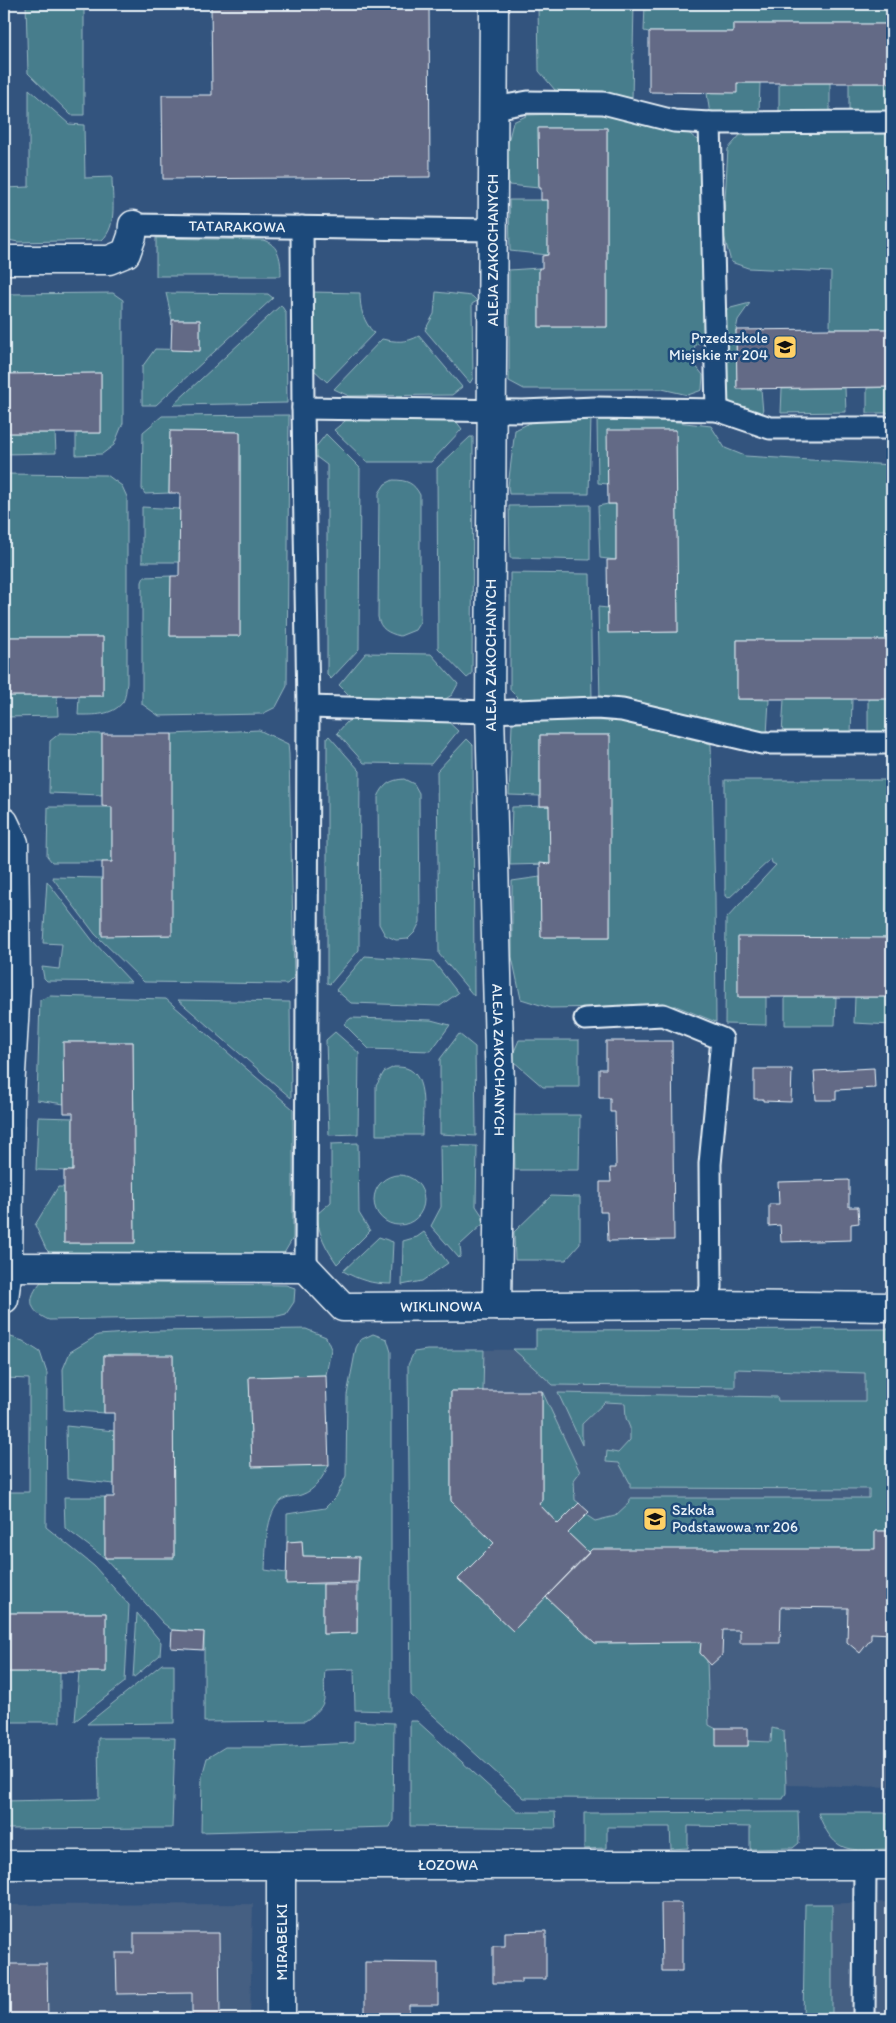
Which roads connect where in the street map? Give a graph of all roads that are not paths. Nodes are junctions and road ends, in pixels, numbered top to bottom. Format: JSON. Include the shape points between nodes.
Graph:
{"nodes":[{"id":1,"x":494,"y":4,"type":"edge"},
{"id":2,"x":494,"y":108,"type":"junction"},
{"id":3,"x":892,"y":122,"type":"edge"},
{"id":4,"x":710,"y":123,"type":"junction"},
{"id":5,"x":133,"y":225,"type":"joint"},
{"id":6,"x":302,"y":226,"type":"junction"},
{"id":7,"x":493,"y":230,"type":"junction"},
{"id":8,"x":4,"y":260,"type":"edge"},
{"id":9,"x":303,"y":408,"type":"junction"},
{"id":10,"x":492,"y":410,"type":"junction"},
{"id":11,"x":717,"y":410,"type":"junction"},
{"id":12,"x":892,"y":428,"type":"edge"},
{"id":13,"x":308,"y":707,"type":"junction"},
{"id":14,"x":490,"y":712,"type":"junction"},
{"id":15,"x":892,"y":743,"type":"edge"},
{"id":16,"x":4,"y":822,"type":"edge"},
{"id":17,"x":585,"y":1019,"type":"dead end"},
{"id":18,"x":8,"y":1267,"type":"junction"},
{"id":19,"x":306,"y":1268,"type":"junction"},
{"id":20,"x":4,"y":1299,"type":"edge"},
{"id":21,"x":497,"y":1306,"type":"junction"},
{"id":22,"x":707,"y":1306,"type":"junction"},
{"id":23,"x":892,"y":1307,"type":"edge"},
{"id":24,"x":4,"y":1865,"type":"edge"},
{"id":25,"x":281,"y":1865,"type":"junction"},
{"id":26,"x":865,"y":1865,"type":"junction"},
{"id":27,"x":892,"y":1865,"type":"edge"},
{"id":28,"x":281,"y":2019,"type":"edge"},
{"id":29,"x":864,"y":2019,"type":"edge"}],
"edges":[{"from":1,"to":2,"type":"street","name":"ALEJA ZAKOCHANYCH"},
{"from":2,"to":4,"type":"lane","via":[[528,102],[603,103],[674,121]]},
{"from":2,"to":7,"type":"street","name":"ALEJA ZAKOCHANYCH"},
{"from":3,"to":4,"type":"lane"},
{"from":4,"to":11,"type":"lane"},
{"from":5,"to":6,"type":"lane","name":"TATARAKOWA"},
{"from":5,"to":8,"type":"street","name":"TATARAKOWA","via":[[126,253],[109,260]]},
{"from":6,"to":7,"type":"lane","name":"TATARAKOWA"},
{"from":6,"to":9,"type":"lane"},
{"from":7,"to":10,"type":"street","name":"ALEJA ZAKOCHANYCH"},
{"from":9,"to":10,"type":"lane"},
{"from":9,"to":13,"type":"lane"},
{"from":10,"to":11,"type":"lane"},
{"from":10,"to":14,"type":"street","name":"ALEJA ZAKOCHANYCH"},
{"from":11,"to":12,"type":"lane","via":[[770,428]]},
{"from":13,"to":14,"type":"lane"},
{"from":13,"to":19,"type":"lane"},
{"from":14,"to":15,"type":"lane","via":[[597,708],[622,710],[762,743]]},
{"from":14,"to":21,"type":"street","name":"ALEJA ZAKOCHANYCH","via":[[500,1087]]},
{"from":16,"to":18,"type":"street","via":[[14,843],[16,986],[10,1090]]},
{"from":17,"to":22,"type":"lane","via":[[663,1015],[722,1038],[710,1164],[711,1287]]},
{"from":18,"to":19,"type":"street"},
{"from":18,"to":20,"type":"street"},
{"from":19,"to":21,"type":"street","name":"WIKLINOWA","via":[[343,1307]]},
{"from":21,"to":22,"type":"street","name":"WIKLINOWA"},
{"from":22,"to":23,"type":"street","name":"WIKLINOWA"},
{"from":24,"to":25,"type":"street","name":"ŁOZOWA"},
{"from":25,"to":26,"type":"street","name":"ŁOZOWA"},
{"from":25,"to":28,"type":"street","name":"MIRABELKI"},
{"from":26,"to":27,"type":"street","name":"ŁOZOWA"},
{"from":26,"to":29,"type":"lane"}]}
